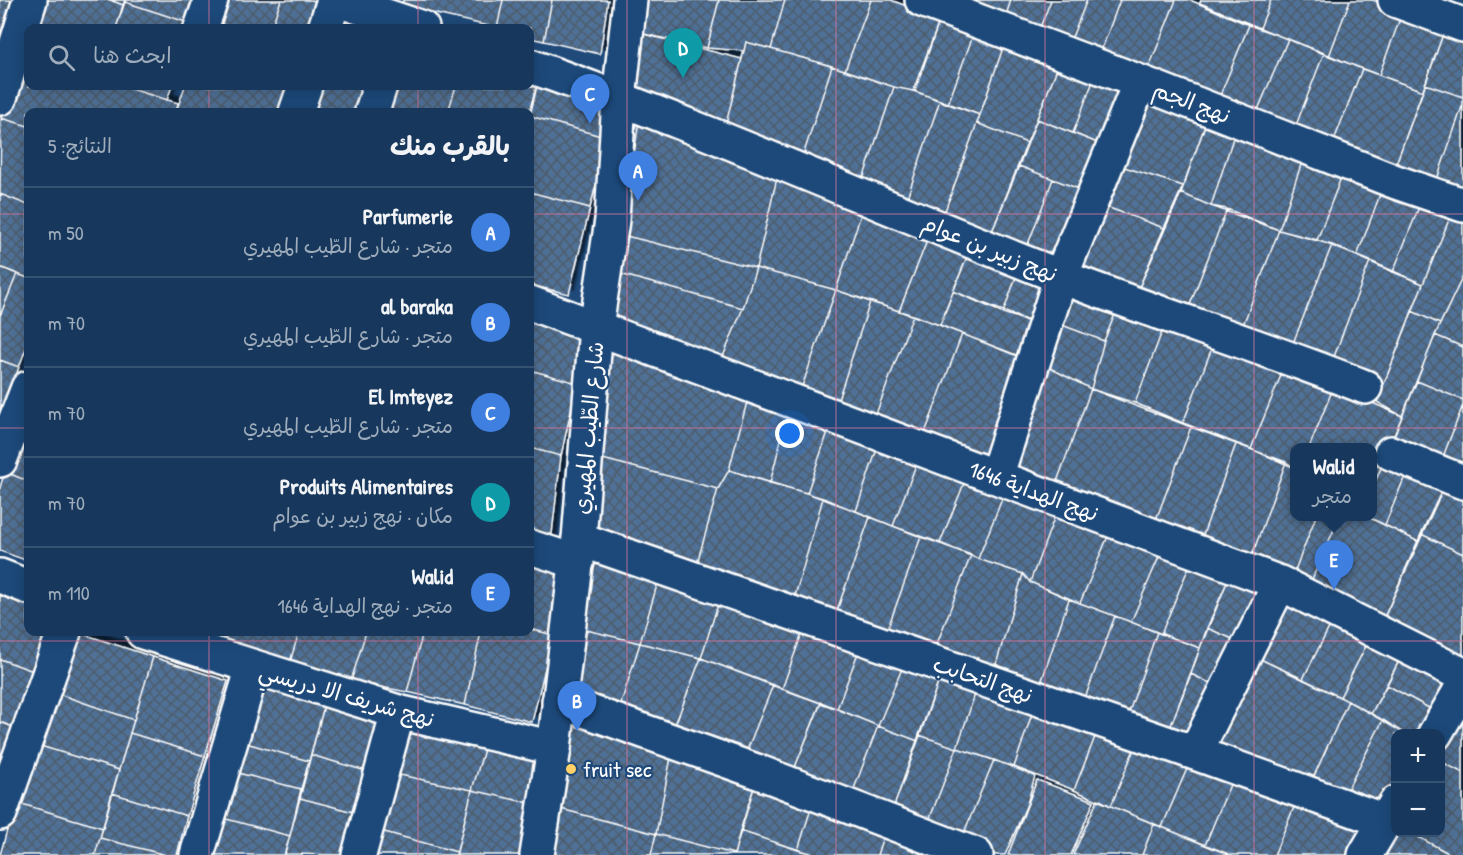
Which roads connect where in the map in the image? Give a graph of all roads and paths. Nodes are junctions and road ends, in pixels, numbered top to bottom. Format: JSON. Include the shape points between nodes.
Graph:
{"nodes":[{"id":1,"x":30,"y":0,"type":"edge"},
{"id":2,"x":211,"y":0,"type":"edge"},
{"id":3,"x":336,"y":0,"type":"edge"},
{"id":4,"x":630,"y":0,"type":"edge"},
{"id":5,"x":922,"y":0,"type":"edge"},
{"id":6,"x":1395,"y":0,"type":"edge"},
{"id":7,"x":1455,"y":15,"type":"edge"},
{"id":8,"x":399,"y":19,"type":"edge"},
{"id":9,"x":202,"y":24,"type":"edge"},
{"id":10,"x":327,"y":24,"type":"edge"},
{"id":11,"x":534,"y":67,"type":"edge"},
{"id":12,"x":1140,"y":82,"type":"junction"},
{"id":13,"x":304,"y":90,"type":"edge"},
{"id":14,"x":0,"y":98,"type":"edge"},
{"id":15,"x":619,"y":98,"type":"junction"},
{"id":16,"x":298,"y":108,"type":"edge"},
{"id":17,"x":1463,"y":205,"type":"edge"},
{"id":18,"x":1061,"y":276,"type":"junction"},
{"id":19,"x":534,"y":304,"type":"edge"},
{"id":20,"x":596,"y":327,"type":"junction"},
{"id":21,"x":1365,"y":387,"type":"dead end"},
{"id":22,"x":24,"y":398,"type":"edge"},
{"id":23,"x":1391,"y":453,"type":"dead end"},
{"id":24,"x":0,"y":460,"type":"edge"},
{"id":25,"x":996,"y":477,"type":"junction"},
{"id":26,"x":1463,"y":482,"type":"edge"},
{"id":27,"x":534,"y":547,"type":"edge"},
{"id":28,"x":578,"y":551,"type":"junction"},
{"id":29,"x":0,"y":576,"type":"edge"},
{"id":30,"x":1280,"y":583,"type":"junction"},
{"id":31,"x":24,"y":585,"type":"edge"},
{"id":32,"x":63,"y":636,"type":"edge"},
{"id":33,"x":156,"y":636,"type":"edge"},
{"id":34,"x":253,"y":667,"type":"junction"},
{"id":35,"x":1463,"y":675,"type":"edge"},
{"id":36,"x":1463,"y":686,"type":"edge"},
{"id":37,"x":559,"y":701,"type":"junction"},
{"id":38,"x":398,"y":712,"type":"junction"},
{"id":39,"x":1438,"y":729,"type":"edge"},
{"id":40,"x":554,"y":748,"type":"junction"},
{"id":41,"x":1195,"y":753,"type":"junction"},
{"id":42,"x":1390,"y":812,"type":"edge"},
{"id":43,"x":0,"y":813,"type":"edge"},
{"id":44,"x":197,"y":855,"type":"edge"},
{"id":45,"x":359,"y":855,"type":"edge"},
{"id":46,"x":537,"y":855,"type":"edge"},
{"id":47,"x":976,"y":855,"type":"edge"},
{"id":48,"x":1365,"y":855,"type":"edge"}],
"edges":[{"from":1,"to":14,"type":"street"},
{"from":2,"to":9,"type":"street"},
{"from":3,"to":8,"type":"street"},
{"from":3,"to":10,"type":"street"},
{"from":4,"to":15,"type":"street","name":"شارع الطّيب المهيري"},
{"from":5,"to":12,"type":"street","name":"نهج الجم"},
{"from":6,"to":7,"type":"street"},
{"from":11,"to":15,"type":"street","name":"نهج زبير بن عوام"},
{"from":12,"to":17,"type":"street","name":"نهج الجم"},
{"from":12,"to":18,"type":"street"},
{"from":13,"to":16,"type":"street"},
{"from":15,"to":18,"type":"street","name":"نهج زبير بن عوام"},
{"from":15,"to":20,"type":"street","name":"شارع الطّيب المهيري","via":[[612,220]]},
{"from":18,"to":21,"type":"street","name":"نهج زبير بن عوام"},
{"from":18,"to":25,"type":"street"},
{"from":19,"to":20,"type":"street","name":"نهج الهداية 1646"},
{"from":20,"to":25,"type":"street","name":"نهج الهداية 1646"},
{"from":20,"to":28,"type":"street","name":"شارع الطّيب المهيري"},
{"from":22,"to":24,"type":"street"},
{"from":23,"to":26,"type":"street"},
{"from":25,"to":30,"type":"street","name":"نهج الهداية 1646"},
{"from":27,"to":28,"type":"street","name":"نهج التحابب"},
{"from":28,"to":37,"type":"street","name":"شارع الطّيب المهيري"},
{"from":28,"to":41,"type":"street","name":"نهج التحابب"},
{"from":29,"to":31,"type":"street"},
{"from":30,"to":35,"type":"street","name":"نهج الهداية 1646"},
{"from":30,"to":41,"type":"street"},
{"from":32,"to":43,"type":"street"},
{"from":33,"to":34,"type":"street","name":"نهج شريف الا دريسي"},
{"from":34,"to":38,"type":"street","name":"نهج شريف الا دريسي"},
{"from":34,"to":44,"type":"street"},
{"from":36,"to":39,"type":"street"},
{"from":37,"to":40,"type":"street","name":"شارع الطّيب المهيري"},
{"from":37,"to":47,"type":"street"},
{"from":38,"to":40,"type":"street","name":"نهج شريف الا دريسي"},
{"from":38,"to":45,"type":"street"},
{"from":40,"to":46,"type":"street","name":"شارع الطّيب المهيري"},
{"from":41,"to":42,"type":"street","name":"نهج التحابب"},
{"from":42,"to":48,"type":"street"}]}
